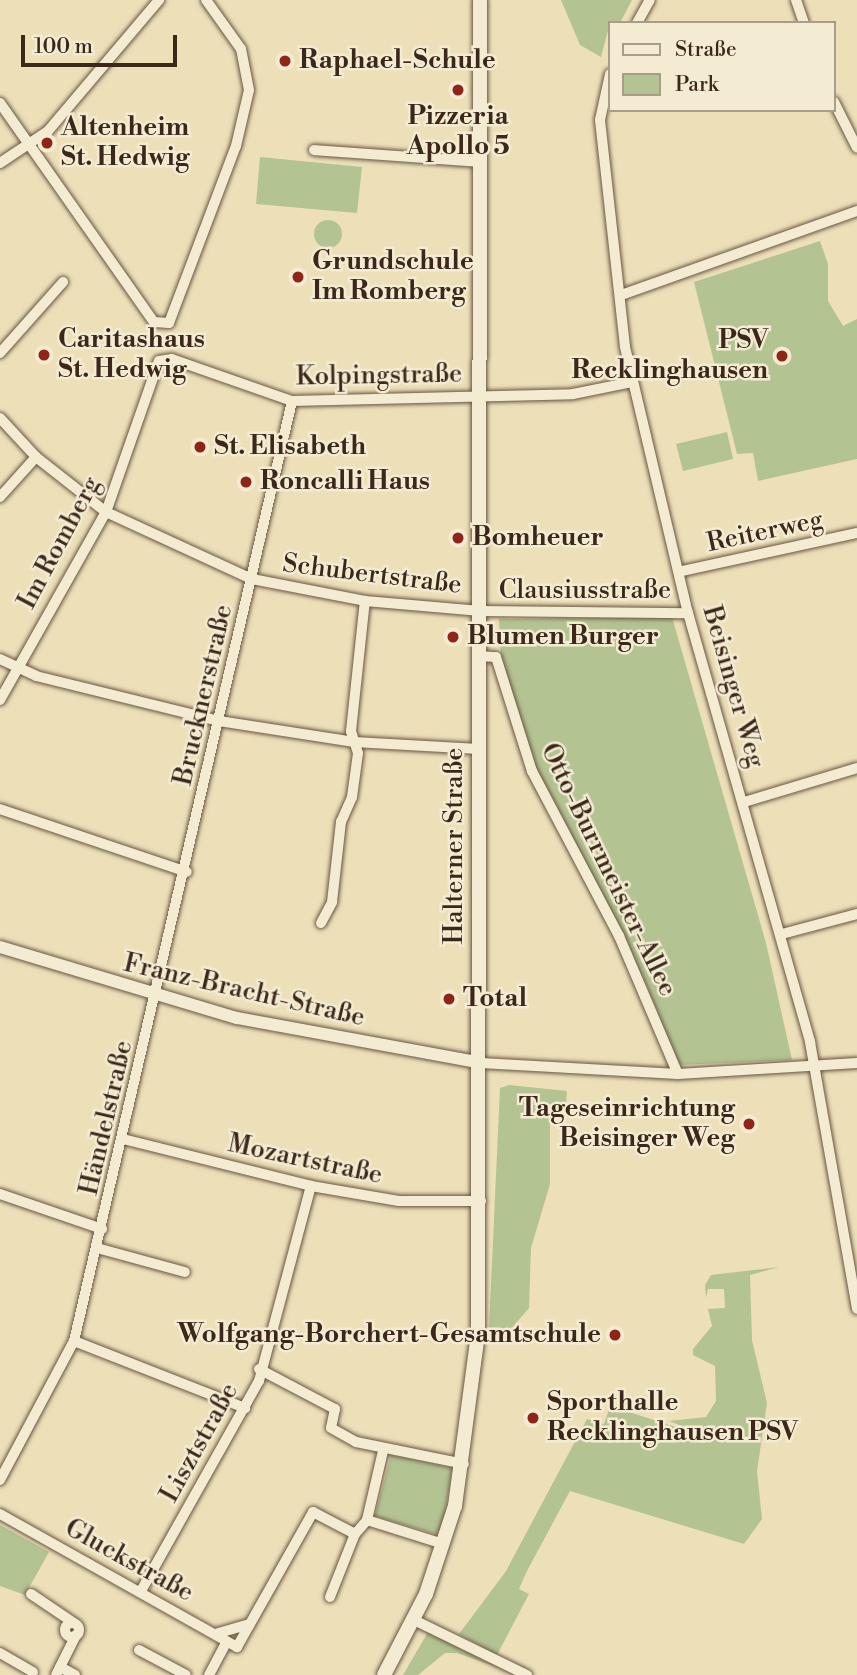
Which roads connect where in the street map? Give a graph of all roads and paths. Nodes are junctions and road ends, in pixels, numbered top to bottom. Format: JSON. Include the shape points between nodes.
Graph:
{"nodes":[{"id":1,"x":159,"y":0,"type":"edge"},
{"id":2,"x":206,"y":0,"type":"edge"},
{"id":3,"x":481,"y":0,"type":"edge"},
{"id":4,"x":650,"y":0,"type":"edge"},
{"id":5,"x":796,"y":0,"type":"edge"},
{"id":6,"x":638,"y":21,"type":"edge"},
{"id":7,"x":803,"y":21,"type":"edge"},
{"id":8,"x":608,"y":83,"type":"edge"},
{"id":9,"x":0,"y":103,"type":"edge"},
{"id":10,"x":836,"y":106,"type":"edge"},
{"id":11,"x":29,"y":146,"type":"junction"},
{"id":12,"x":857,"y":148,"type":"edge"},
{"id":13,"x":314,"y":149,"type":"dead end"},
{"id":14,"x":480,"y":162,"type":"junction"},
{"id":15,"x":0,"y":163,"type":"edge"},
{"id":16,"x":857,"y":211,"type":"edge"},
{"id":17,"x":63,"y":282,"type":"dead end"},
{"id":18,"x":621,"y":295,"type":"junction"},
{"id":19,"x":0,"y":353,"type":"edge"},
{"id":20,"x":159,"y":361,"type":"joint"},
{"id":21,"x":632,"y":382,"type":"junction"},
{"id":22,"x":481,"y":396,"type":"junction"},
{"id":23,"x":292,"y":401,"type":"junction"},
{"id":24,"x":0,"y":418,"type":"edge"},
{"id":25,"x":36,"y":457,"type":"junction"},
{"id":26,"x":0,"y":497,"type":"edge"},
{"id":27,"x":106,"y":512,"type":"junction"},
{"id":28,"x":857,"y":533,"type":"edge"},
{"id":29,"x":682,"y":571,"type":"junction"},
{"id":30,"x":251,"y":579,"type":"junction"},
{"id":31,"x":365,"y":601,"type":"junction"},
{"id":32,"x":481,"y":611,"type":"junction"},
{"id":33,"x":688,"y":613,"type":"junction"},
{"id":34,"x":480,"y":656,"type":"junction"},
{"id":35,"x":0,"y":659,"type":"edge"},
{"id":36,"x":17,"y":669,"type":"junction"},
{"id":37,"x":0,"y":700,"type":"edge"},
{"id":38,"x":219,"y":720,"type":"junction"},
{"id":39,"x":354,"y":742,"type":"junction"},
{"id":40,"x":479,"y":749,"type":"junction"},
{"id":41,"x":857,"y":768,"type":"edge"},
{"id":42,"x":744,"y":802,"type":"junction"},
{"id":43,"x":0,"y":808,"type":"edge"},
{"id":44,"x":187,"y":872,"type":"junction"},
{"id":45,"x":857,"y":914,"type":"edge"},
{"id":46,"x":321,"y":923,"type":"dead end"},
{"id":47,"x":782,"y":934,"type":"junction"},
{"id":48,"x":0,"y":947,"type":"edge"},
{"id":49,"x":157,"y":997,"type":"junction"},
{"id":50,"x":481,"y":1063,"type":"junction"},
{"id":51,"x":857,"y":1063,"type":"edge"},
{"id":52,"x":815,"y":1068,"type":"junction"},
{"id":53,"x":678,"y":1074,"type":"junction"},
{"id":54,"x":123,"y":1139,"type":"junction"},
{"id":55,"x":311,"y":1186,"type":"junction"},
{"id":56,"x":0,"y":1194,"type":"edge"},
{"id":57,"x":481,"y":1201,"type":"junction"},
{"id":58,"x":102,"y":1229,"type":"junction"},
{"id":59,"x":852,"y":1239,"type":"edge"},
{"id":60,"x":97,"y":1248,"type":"junction"},
{"id":61,"x":185,"y":1272,"type":"dead end"},
{"id":62,"x":857,"y":1309,"type":"edge"},
{"id":63,"x":74,"y":1341,"type":"junction"},
{"id":64,"x":259,"y":1369,"type":"junction"},
{"id":65,"x":244,"y":1408,"type":"junction"},
{"id":66,"x":383,"y":1451,"type":"junction"},
{"id":67,"x":464,"y":1464,"type":"junction"},
{"id":68,"x":0,"y":1480,"type":"edge"},
{"id":69,"x":0,"y":1514,"type":"edge"},
{"id":70,"x":367,"y":1520,"type":"junction"},
{"id":71,"x":355,"y":1534,"type":"junction"},
{"id":72,"x":443,"y":1544,"type":"junction"},
{"id":73,"x":141,"y":1591,"type":"junction"},
{"id":74,"x":31,"y":1594,"type":"dead end"},
{"id":75,"x":330,"y":1597,"type":"dead end"},
{"id":76,"x":414,"y":1620,"type":"junction"},
{"id":77,"x":249,"y":1624,"type":"junction"},
{"id":78,"x":215,"y":1634,"type":"junction"},
{"id":79,"x":232,"y":1644,"type":"junction"},
{"id":80,"x":139,"y":1650,"type":"dead end"},
{"id":81,"x":0,"y":1653,"type":"edge"},
{"id":82,"x":58,"y":1671,"type":"edge"},
{"id":83,"x":33,"y":1672,"type":"dead end"},
{"id":84,"x":75,"y":1675,"type":"edge"},
{"id":85,"x":186,"y":1675,"type":"edge"},
{"id":86,"x":209,"y":1675,"type":"edge"},
{"id":87,"x":384,"y":1675,"type":"edge"},
{"id":88,"x":527,"y":1675,"type":"edge"}],
"edges":[{"from":1,"to":11,"type":"street"},
{"from":2,"to":11,"type":"street","via":[[241,49],[249,90],[239,135],[169,323],[154,322]]},
{"from":3,"to":14,"type":"main road","name":"Halterner Straße"},
{"from":4,"to":6,"type":"street"},
{"from":5,"to":7,"type":"street"},
{"from":8,"to":18,"type":"street","name":"Beisinger Weg","via":[[600,120]]},
{"from":9,"to":11,"type":"street"},
{"from":10,"to":12,"type":"street"},
{"from":11,"to":15,"type":"street"},
{"from":13,"to":14,"type":"street"},
{"from":14,"to":22,"type":"main road","name":"Halterner Straße"},
{"from":16,"to":18,"type":"street"},
{"from":17,"to":19,"type":"street"},
{"from":18,"to":21,"type":"street","name":"Beisinger Weg"},
{"from":20,"to":23,"type":"street","name":"Kolpingstraße","via":[[172,359]]},
{"from":20,"to":27,"type":"street","name":"Im Romberg"},
{"from":21,"to":22,"type":"street","name":"Kolpingstraße","via":[[573,394]]},
{"from":21,"to":29,"type":"street","name":"Beisinger Weg"},
{"from":22,"to":23,"type":"street","name":"Kolpingstraße"},
{"from":22,"to":32,"type":"main road","name":"Halterner Straße"},
{"from":23,"to":30,"type":"street","name":"Brucknerstraße"},
{"from":24,"to":25,"type":"street","name":"Schubertstraße"},
{"from":25,"to":26,"type":"street"},
{"from":25,"to":27,"type":"street","name":"Schubertstraße"},
{"from":27,"to":30,"type":"street","name":"Schubertstraße"},
{"from":27,"to":36,"type":"street","name":"Im Romberg"},
{"from":28,"to":29,"type":"street","name":"Reiterweg"},
{"from":29,"to":33,"type":"street","name":"Beisinger Weg"},
{"from":30,"to":31,"type":"street","name":"Schubertstraße"},
{"from":30,"to":38,"type":"street","name":"Brucknerstraße"},
{"from":31,"to":32,"type":"street","name":"Schubertstraße"},
{"from":31,"to":39,"type":"street"},
{"from":32,"to":33,"type":"street","name":"Clausiusstraße"},
{"from":32,"to":34,"type":"main road","name":"Halterner Straße"},
{"from":33,"to":42,"type":"street","name":"Beisinger Weg"},
{"from":34,"to":40,"type":"main road","name":"Halterner Straße"},
{"from":34,"to":53,"type":"street","name":"Otto-Burrmeister-Allee","via":[[496,657],[533,771],[619,936]]},
{"from":35,"to":36,"type":"street"},
{"from":36,"to":37,"type":"street","name":"Im Romberg"},
{"from":36,"to":38,"type":"street"},
{"from":38,"to":39,"type":"street"},
{"from":38,"to":44,"type":"street","name":"Brucknerstraße"},
{"from":39,"to":40,"type":"street"},
{"from":39,"to":46,"type":"street","via":[[352,797],[341,822],[332,902]]},
{"from":40,"to":50,"type":"main road","name":"Halterner Straße"},
{"from":41,"to":42,"type":"street"},
{"from":42,"to":47,"type":"street","name":"Beisinger Weg"},
{"from":43,"to":44,"type":"street"},
{"from":44,"to":49,"type":"street","name":"Brucknerstraße"},
{"from":45,"to":47,"type":"street"},
{"from":47,"to":52,"type":"street","name":"Beisinger Weg"},
{"from":48,"to":49,"type":"street","name":"Franz-Bracht-Straße"},
{"from":49,"to":50,"type":"street","name":"Franz-Bracht-Straße","via":[[312,1035]]},
{"from":49,"to":54,"type":"street","name":"Händelstraße"},
{"from":50,"to":53,"type":"street"},
{"from":50,"to":57,"type":"main road","name":"Halterner Straße"},
{"from":51,"to":52,"type":"street"},
{"from":52,"to":53,"type":"street"},
{"from":52,"to":59,"type":"street","name":"Beisinger Weg"},
{"from":54,"to":55,"type":"street","name":"Mozartstraße"},
{"from":54,"to":58,"type":"street","name":"Händelstraße"},
{"from":55,"to":57,"type":"street","name":"Mozartstraße","via":[[399,1201]]},
{"from":55,"to":64,"type":"street","name":"Lisztstraße"},
{"from":56,"to":58,"type":"street"},
{"from":57,"to":67,"type":"main road","name":"Halterner Straße","via":[[476,1380]]},
{"from":58,"to":60,"type":"street","name":"Händelstraße"},
{"from":59,"to":62,"type":"street","name":"Beisinger Weg"},
{"from":60,"to":61,"type":"street"},
{"from":60,"to":63,"type":"street","name":"Händelstraße"},
{"from":63,"to":65,"type":"street"},
{"from":63,"to":68,"type":"street","name":"Händelstraße"},
{"from":64,"to":65,"type":"street","name":"Lisztstraße"},
{"from":64,"to":66,"type":"street","via":[[335,1409],[331,1427]]},
{"from":65,"to":73,"type":"street","name":"Lisztstraße"},
{"from":66,"to":67,"type":"street"},
{"from":66,"to":70,"type":"street"},
{"from":67,"to":72,"type":"main road","name":"Halterner Straße"},
{"from":69,"to":73,"type":"street","name":"Gluckstraße"},
{"from":70,"to":71,"type":"street"},
{"from":70,"to":72,"type":"street"},
{"from":71,"to":75,"type":"street"},
{"from":71,"to":77,"type":"street","via":[[313,1512]]},
{"from":72,"to":76,"type":"main road","name":"Halterner Straße"},
{"from":73,"to":78,"type":"street","name":"Gluckstraße"},
{"from":74,"to":82,"type":"street","via":[[74,1623],[66,1632],[76,1636]]},
{"from":76,"to":87,"type":"main road","name":"Halterner Straße"},
{"from":76,"to":88,"type":"street"},
{"from":77,"to":78,"type":"street"},
{"from":77,"to":79,"type":"street"},
{"from":78,"to":79,"type":"street","name":"Gluckstraße"},
{"from":79,"to":86,"type":"street"},
{"from":80,"to":85,"type":"street"},
{"from":81,"to":83,"type":"street"},
{"from":82,"to":84,"type":"street"}]}
